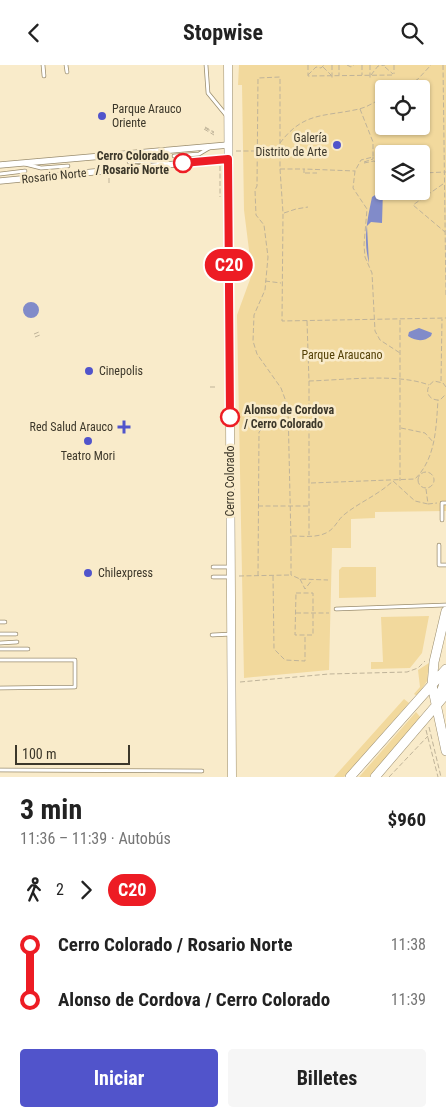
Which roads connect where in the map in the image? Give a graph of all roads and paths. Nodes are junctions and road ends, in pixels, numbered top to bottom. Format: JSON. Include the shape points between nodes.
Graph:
{"nodes":[{"id":1,"x":43,"y":65,"type":"edge"},
{"id":2,"x":66,"y":65,"type":"edge"},
{"id":3,"x":206,"y":65,"type":"edge"},
{"id":4,"x":228,"y":65,"type":"edge"},
{"id":5,"x":308,"y":65,"type":"edge"},
{"id":6,"x":332,"y":65,"type":"edge"},
{"id":7,"x":339,"y":65,"type":"edge"},
{"id":8,"x":347,"y":65,"type":"edge"},
{"id":9,"x":354,"y":65,"type":"edge"},
{"id":10,"x":362,"y":65,"type":"edge"},
{"id":11,"x":370,"y":65,"type":"edge"},
{"id":12,"x":378,"y":65,"type":"edge"},
{"id":13,"x":394,"y":65,"type":"edge"},
{"id":14,"x":431,"y":65,"type":"edge"},
{"id":15,"x":443,"y":65,"type":"edge"},
{"id":16,"x":316,"y":66,"type":"edge"},
{"id":17,"x":323,"y":66,"type":"edge"},
{"id":18,"x":385,"y":66,"type":"edge"},
{"id":19,"x":67,"y":72,"type":"dead end"},
{"id":20,"x":362,"y":75,"type":"junction"},
{"id":21,"x":370,"y":75,"type":"junction"},
{"id":22,"x":394,"y":75,"type":"junction"},
{"id":23,"x":308,"y":76,"type":"junction"},
{"id":24,"x":332,"y":76,"type":"junction"},
{"id":25,"x":339,"y":76,"type":"junction"},
{"id":26,"x":44,"y":77,"type":"dead end"},
{"id":27,"x":332,"y":79,"type":"dead end"},
{"id":28,"x":370,"y":79,"type":"dead end"},
{"id":29,"x":416,"y":80,"type":"edge"},
{"id":30,"x":375,"y":102,"type":"edge"},
{"id":31,"x":360,"y":109,"type":"junction"},
{"id":32,"x":228,"y":117,"type":"junction"},
{"id":33,"x":205,"y":128,"type":"dead end"},
{"id":34,"x":214,"y":133,"type":"dead end"},
{"id":35,"x":280,"y":143,"type":"junction"},
{"id":36,"x":211,"y":146,"type":"junction"},
{"id":37,"x":256,"y":151,"type":"junction"},
{"id":38,"x":280,"y":151,"type":"junction"},
{"id":39,"x":228,"y":152,"type":"junction"},
{"id":40,"x":174,"y":156,"type":"dead end"},
{"id":41,"x":373,"y":157,"type":"junction"},
{"id":42,"x":129,"y":162,"type":"dead end"},
{"id":43,"x":375,"y":162,"type":"edge"},
{"id":44,"x":22,"y":163,"type":"junction"},
{"id":45,"x":170,"y":164,"type":"junction"},
{"id":46,"x":0,"y":165,"type":"edge"},
{"id":47,"x":68,"y":166,"type":"dead end"},
{"id":48,"x":280,"y":169,"type":"junction"},
{"id":49,"x":304,"y":169,"type":"junction"},
{"id":50,"x":25,"y":171,"type":"dead end"},
{"id":51,"x":355,"y":171,"type":"junction"},
{"id":52,"x":445,"y":172,"type":"edge"},
{"id":53,"x":317,"y":173,"type":"dead end"},
{"id":54,"x":430,"y":173,"type":"edge"},
{"id":55,"x":0,"y":174,"type":"edge"},
{"id":56,"x":0,"y":181,"type":"edge"},
{"id":57,"x":445,"y":183,"type":"junction"},
{"id":58,"x":308,"y":207,"type":"dead end"},
{"id":59,"x":283,"y":213,"type":"junction"},
{"id":60,"x":445,"y":233,"type":"edge"},
{"id":61,"x":264,"y":281,"type":"junction"},
{"id":62,"x":281,"y":283,"type":"junction"},
{"id":63,"x":446,"y":297,"type":"edge"},
{"id":64,"x":442,"y":318,"type":"junction"},
{"id":65,"x":446,"y":318,"type":"edge"},
{"id":66,"x":374,"y":319,"type":"junction"},
{"id":67,"x":400,"y":319,"type":"junction"},
{"id":68,"x":306,"y":321,"type":"junction"},
{"id":69,"x":34,"y":334,"type":"dead end"},
{"id":70,"x":36,"y":337,"type":"dead end"},
{"id":71,"x":400,"y":353,"type":"junction"},
{"id":72,"x":400,"y":379,"type":"junction"},
{"id":73,"x":309,"y":381,"type":"junction"},
{"id":74,"x":441,"y":381,"type":"junction"},
{"id":75,"x":429,"y":385,"type":"junction"},
{"id":76,"x":210,"y":387,"type":"dead end"},
{"id":77,"x":216,"y":387,"type":"dead end"},
{"id":78,"x":446,"y":387,"type":"edge"},
{"id":79,"x":446,"y":394,"type":"edge"},
{"id":80,"x":438,"y":400,"type":"junction"},
{"id":81,"x":289,"y":428,"type":"junction"},
{"id":82,"x":400,"y":428,"type":"junction"},
{"id":83,"x":435,"y":444,"type":"junction"},
{"id":84,"x":420,"y":475,"type":"junction"},
{"id":85,"x":393,"y":481,"type":"junction"},
{"id":86,"x":400,"y":481,"type":"junction"},
{"id":87,"x":310,"y":483,"type":"junction"},
{"id":88,"x":426,"y":488,"type":"junction"},
{"id":89,"x":428,"y":503,"type":"junction"},
{"id":90,"x":444,"y":503,"type":"edge"},
{"id":91,"x":258,"y":506,"type":"junction"},
{"id":92,"x":290,"y":506,"type":"junction"},
{"id":93,"x":310,"y":506,"type":"junction"},
{"id":94,"x":442,"y":520,"type":"dead end"},
{"id":95,"x":310,"y":536,"type":"junction"},
{"id":96,"x":291,"y":541,"type":"junction"},
{"id":97,"x":439,"y":545,"type":"dead end"},
{"id":98,"x":446,"y":565,"type":"edge"},
{"id":99,"x":213,"y":567,"type":"dead end"},
{"id":100,"x":231,"y":567,"type":"junction"},
{"id":101,"x":273,"y":575,"type":"junction"},
{"id":102,"x":291,"y":575,"type":"junction"},
{"id":103,"x":258,"y":576,"type":"junction"},
{"id":104,"x":213,"y":577,"type":"dead end"},
{"id":105,"x":231,"y":577,"type":"junction"},
{"id":106,"x":300,"y":579,"type":"junction"},
{"id":107,"x":313,"y":579,"type":"junction"},
{"id":108,"x":328,"y":580,"type":"dead end"},
{"id":109,"x":305,"y":589,"type":"junction"},
{"id":110,"x":306,"y":593,"type":"junction"},
{"id":111,"x":446,"y":605,"type":"edge"},
{"id":112,"x":336,"y":609,"type":"dead end"},
{"id":113,"x":446,"y":611,"type":"edge"},
{"id":114,"x":296,"y":613,"type":"junction"},
{"id":115,"x":313,"y":613,"type":"junction"},
{"id":116,"x":329,"y":613,"type":"dead end"},
{"id":117,"x":0,"y":622,"type":"edge"},
{"id":118,"x":5,"y":622,"type":"dead end"},
{"id":119,"x":0,"y":634,"type":"edge"},
{"id":120,"x":16,"y":634,"type":"dead end"},
{"id":121,"x":233,"y":634,"type":"junction"},
{"id":122,"x":212,"y":635,"type":"dead end"},
{"id":123,"x":305,"y":635,"type":"junction"},
{"id":124,"x":17,"y":642,"type":"dead end"},
{"id":125,"x":0,"y":643,"type":"edge"},
{"id":126,"x":0,"y":649,"type":"edge"},
{"id":127,"x":28,"y":649,"type":"dead end"},
{"id":128,"x":0,"y":660,"type":"edge"},
{"id":129,"x":418,"y":668,"type":"dead end"},
{"id":130,"x":446,"y":669,"type":"edge"},
{"id":131,"x":446,"y":677,"type":"edge"},
{"id":132,"x":232,"y":682,"type":"junction"},
{"id":133,"x":432,"y":685,"type":"junction"},
{"id":134,"x":0,"y":688,"type":"edge"},
{"id":135,"x":446,"y":694,"type":"edge"},
{"id":136,"x":436,"y":706,"type":"junction"},
{"id":137,"x":425,"y":719,"type":"junction"},
{"id":138,"x":438,"y":721,"type":"junction"},
{"id":139,"x":430,"y":733,"type":"junction"},
{"id":140,"x":428,"y":736,"type":"junction"},
{"id":141,"x":446,"y":751,"type":"edge"},
{"id":142,"x":0,"y":770,"type":"edge"},
{"id":143,"x":202,"y":771,"type":"dead end"},
{"id":144,"x":232,"y":777,"type":"edge"},
{"id":145,"x":350,"y":777,"type":"edge"},
{"id":146,"x":375,"y":777,"type":"edge"},
{"id":147,"x":389,"y":777,"type":"edge"},
{"id":148,"x":438,"y":777,"type":"edge"},
{"id":149,"x":441,"y":777,"type":"edge"}],
"edges":[{"from":1,"to":26,"type":"lane"},
{"from":2,"to":19,"type":"lane"},
{"from":3,"to":32,"type":"lane","via":[[208,93]]},
{"from":4,"to":32,"type":"street","name":"Cerro Colorado"},
{"from":5,"to":23,"type":"path"},
{"from":6,"to":24,"type":"path"},
{"from":7,"to":25,"type":"path"},
{"from":8,"to":9,"type":"path"},
{"from":10,"to":20,"type":"path"},
{"from":11,"to":21,"type":"path"},
{"from":12,"to":18,"type":"path"},
{"from":12,"to":21,"type":"path"},
{"from":13,"to":22,"type":"path"},
{"from":14,"to":29,"type":"path"},
{"from":15,"to":52,"type":"path"},
{"from":16,"to":17,"type":"path"},
{"from":16,"to":23,"type":"path"},
{"from":17,"to":24,"type":"path"},
{"from":18,"to":22,"type":"path"},
{"from":20,"to":21,"type":"path"},
{"from":20,"to":25,"type":"path"},
{"from":21,"to":22,"type":"path"},
{"from":21,"to":28,"type":"path"},
{"from":23,"to":24,"type":"path"},
{"from":24,"to":25,"type":"path"},
{"from":24,"to":27,"type":"path"},
{"from":30,"to":31,"type":"path"},
{"from":31,"to":35,"type":"path","via":[[313,116],[293,128]]},
{"from":31,"to":41,"type":"path","via":[[373,141]]},
{"from":32,"to":39,"type":"street","name":"Cerro Colorado"},
{"from":33,"to":34,"type":"path"},
{"from":35,"to":37,"type":"path","via":[[280,77],[259,78]]},
{"from":35,"to":38,"type":"path"},
{"from":36,"to":39,"type":"street","name":"Rosario Norte"},
{"from":36,"to":40,"type":"lane","via":[[198,154]]},
{"from":36,"to":44,"type":"street","name":"Rosario Norte"},
{"from":37,"to":38,"type":"path"},
{"from":37,"to":39,"type":"path"},
{"from":37,"to":61,"type":"path","via":[[256,215],[264,225],[268,251]]},
{"from":38,"to":48,"type":"path"},
{"from":39,"to":45,"type":"street","name":"Rosario Norte"},
{"from":39,"to":100,"type":"street","name":"Cerro Colorado"},
{"from":41,"to":43,"type":"path","via":[[364,163]]},
{"from":41,"to":51,"type":"path","via":[[363,159]]},
{"from":42,"to":45,"type":"lane"},
{"from":44,"to":46,"type":"street","name":"Rosario Norte"},
{"from":44,"to":47,"type":"lane","via":[[41,168]]},
{"from":45,"to":56,"type":"street","name":"Rosario Norte"},
{"from":48,"to":49,"type":"path"},
{"from":48,"to":59,"type":"path"},
{"from":49,"to":51,"type":"path"},
{"from":49,"to":53,"type":"path","via":[[304,173]]},
{"from":50,"to":55,"type":"lane"},
{"from":51,"to":66,"type":"path","via":[[354,190],[367,209],[364,245],[372,273]]},
{"from":52,"to":54,"type":"path"},
{"from":52,"to":57,"type":"path"},
{"from":57,"to":60,"type":"path"},
{"from":57,"to":60,"type":"path","via":[[413,205]]},
{"from":58,"to":59,"type":"path"},
{"from":59,"to":62,"type":"path"},
{"from":60,"to":63,"type":"path"},
{"from":61,"to":62,"type":"path"},
{"from":61,"to":81,"type":"path","via":[[265,290],[254,315],[254,347],[281,388],[288,407]]},
{"from":62,"to":68,"type":"path","via":[[282,321]]},
{"from":64,"to":65,"type":"path"},
{"from":64,"to":67,"type":"path"},
{"from":64,"to":74,"type":"path"},
{"from":66,"to":67,"type":"path"},
{"from":66,"to":68,"type":"path"},
{"from":66,"to":71,"type":"path","via":[[380,340]]},
{"from":67,"to":71,"type":"path"},
{"from":68,"to":73,"type":"path"},
{"from":69,"to":70,"type":"path","via":[[40,333]]},
{"from":71,"to":72,"type":"path"},
{"from":72,"to":73,"type":"path"},
{"from":72,"to":75,"type":"path"},
{"from":72,"to":82,"type":"path"},
{"from":73,"to":87,"type":"path"},
{"from":74,"to":75,"type":"path"},
{"from":74,"to":78,"type":"path"},
{"from":75,"to":80,"type":"path","via":[[429,397]]},
{"from":76,"to":77,"type":"path"},
{"from":79,"to":80,"type":"path"},
{"from":80,"to":83,"type":"path"},
{"from":81,"to":91,"type":"path","via":[[259,430]]},
{"from":81,"to":92,"type":"path"},
{"from":82,"to":83,"type":"path","via":[[424,433]]},
{"from":82,"to":86,"type":"path"},
{"from":83,"to":84,"type":"path"},
{"from":84,"to":86,"type":"path","via":[[411,481]]},
{"from":84,"to":88,"type":"path","via":[[419,484]]},
{"from":84,"to":88,"type":"path","via":[[427,472],[433,476],[433,483]]},
{"from":85,"to":86,"type":"path"},
{"from":85,"to":87,"type":"path"},
{"from":85,"to":89,"type":"path","via":[[415,501]]},
{"from":85,"to":95,"type":"path","via":[[343,515],[335,527],[318,536]]},
{"from":87,"to":93,"type":"path"},
{"from":88,"to":89,"type":"path"},
{"from":89,"to":90,"type":"path"},
{"from":90,"to":94,"type":"lane"},
{"from":91,"to":92,"type":"path"},
{"from":91,"to":103,"type":"path"},
{"from":92,"to":93,"type":"path"},
{"from":92,"to":96,"type":"path"},
{"from":93,"to":95,"type":"path"},
{"from":95,"to":96,"type":"path","via":[[290,536]]},
{"from":96,"to":102,"type":"path"},
{"from":97,"to":98,"type":"lane","via":[[440,565]]},
{"from":99,"to":100,"type":"lane"},
{"from":100,"to":105,"type":"street","name":"Cerro Colorado"},
{"from":101,"to":102,"type":"path"},
{"from":101,"to":103,"type":"path"},
{"from":101,"to":123,"type":"path","via":[[274,648],[277,654],[286,660],[306,661]]},
{"from":102,"to":106,"type":"path"},
{"from":103,"to":105,"type":"path"},
{"from":104,"to":105,"type":"lane"},
{"from":105,"to":121,"type":"street","name":"Cerro Colorado"},
{"from":106,"to":107,"type":"path"},
{"from":106,"to":109,"type":"path"},
{"from":107,"to":108,"type":"path"},
{"from":107,"to":109,"type":"path"},
{"from":109,"to":110,"type":"path"},
{"from":110,"to":114,"type":"path","via":[[296,593]]},
{"from":110,"to":115,"type":"path","via":[[313,593]]},
{"from":111,"to":112,"type":"lane"},
{"from":113,"to":133,"type":"main road"},
{"from":114,"to":115,"type":"path"},
{"from":114,"to":123,"type":"path","via":[[296,635]]},
{"from":115,"to":116,"type":"path"},
{"from":115,"to":123,"type":"path","via":[[313,635]]},
{"from":117,"to":118,"type":"lane"},
{"from":119,"to":120,"type":"lane"},
{"from":121,"to":122,"type":"lane"},
{"from":121,"to":132,"type":"street","name":"Cerro Colorado"},
{"from":124,"to":125,"type":"lane"},
{"from":126,"to":127,"type":"lane"},
{"from":128,"to":134,"type":"lane","via":[[75,660],[75,687]]},
{"from":129,"to":132,"type":"path","via":[[407,672]]},
{"from":130,"to":133,"type":"main road"},
{"from":131,"to":136,"type":"main road"},
{"from":132,"to":144,"type":"street","name":"Cerro Colorado"},
{"from":133,"to":136,"type":"main road"},
{"from":133,"to":145,"type":"main road"},
{"from":135,"to":136,"type":"main road"},
{"from":136,"to":137,"type":"main road"},
{"from":136,"to":138,"type":"main road"},
{"from":137,"to":139,"type":"path"},
{"from":137,"to":140,"type":"path"},
{"from":137,"to":146,"type":"main road"},
{"from":138,"to":139,"type":"path"},
{"from":138,"to":141,"type":"main road"},
{"from":139,"to":140,"type":"path"},
{"from":139,"to":149,"type":"path"},
{"from":140,"to":147,"type":"path"},
{"from":140,"to":148,"type":"path"},
{"from":142,"to":143,"type":"lane"}]}
